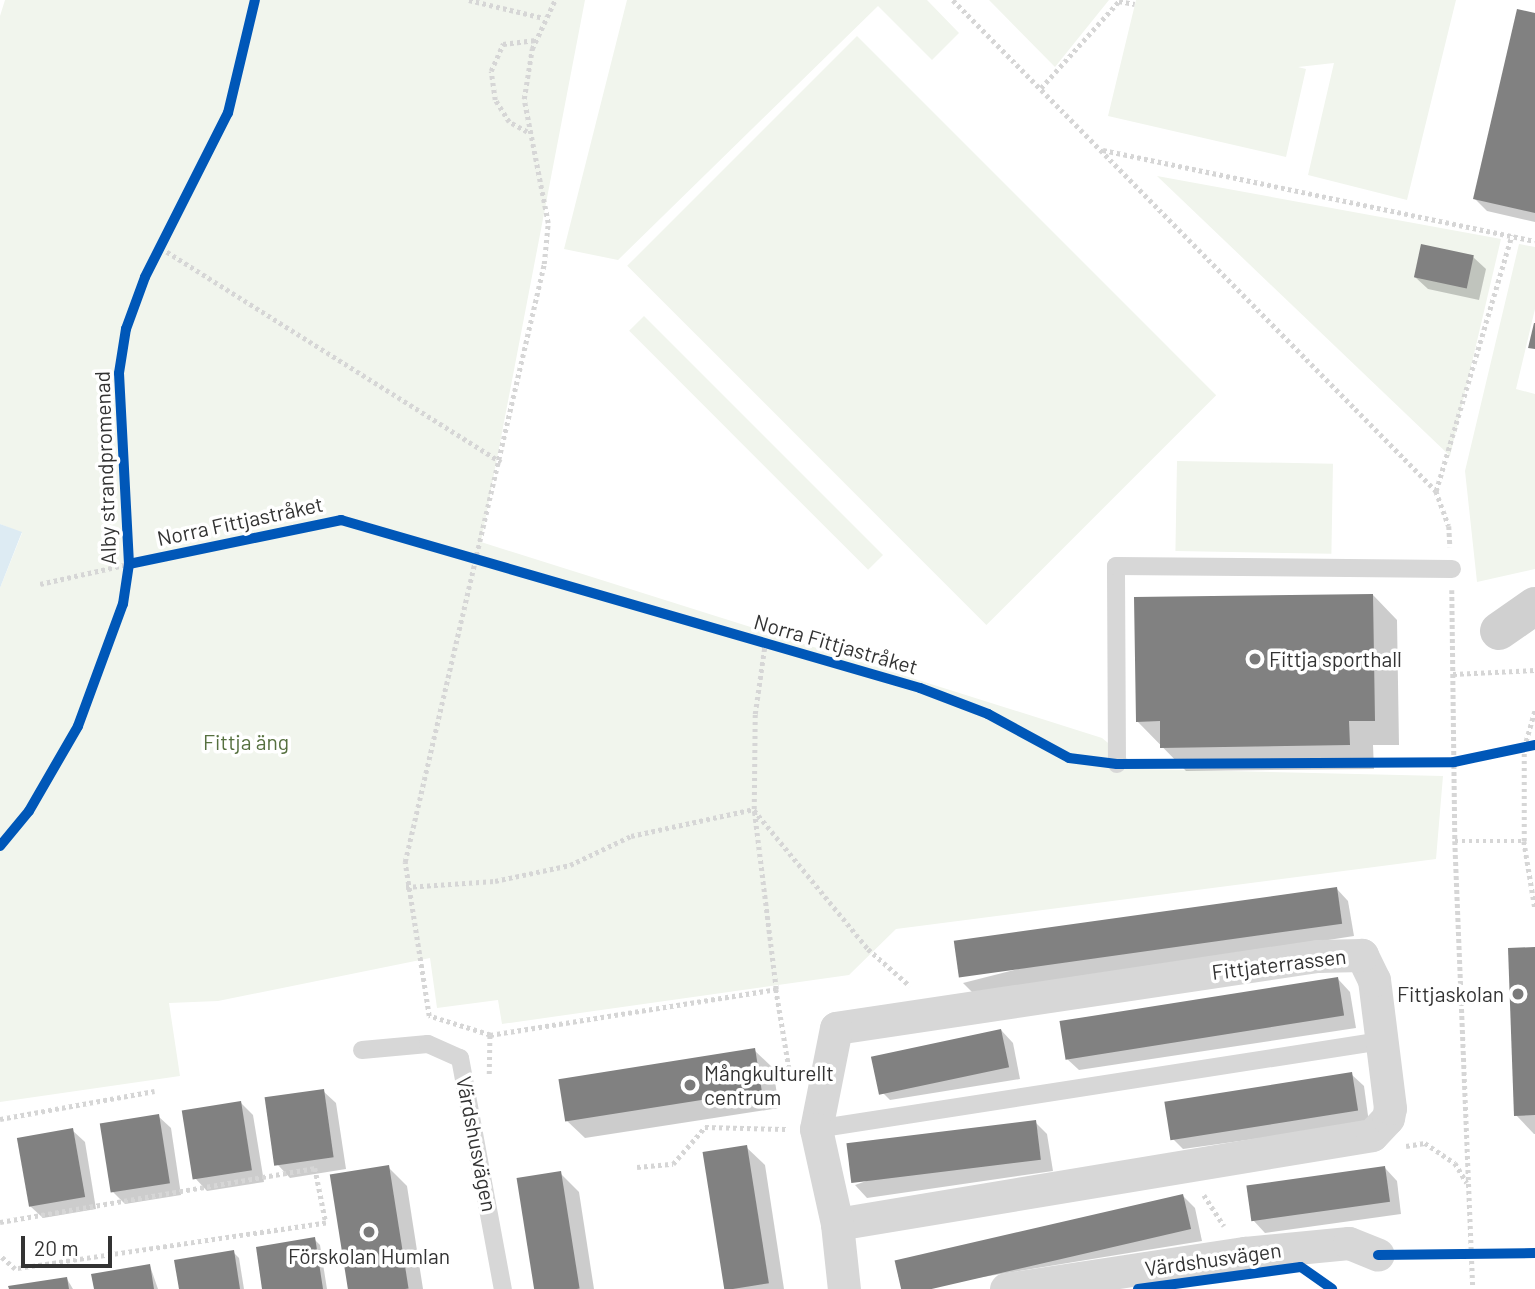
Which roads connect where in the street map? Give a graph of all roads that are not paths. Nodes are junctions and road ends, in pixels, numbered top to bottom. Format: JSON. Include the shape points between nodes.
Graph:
{"nodes":[{"id":1,"x":1452,"y":569,"type":"road end"},
{"id":2,"x":1535,"y":606,"type":"edge"},
{"id":3,"x":1499,"y":632,"type":"dead end"},
{"id":4,"x":1117,"y":764,"type":"dead end"},
{"id":5,"x":1381,"y":1041,"type":"junction"},
{"id":6,"x":362,"y":1050,"type":"dead end"},
{"id":7,"x":816,"y":1129,"type":"junction"},
{"id":8,"x":837,"y":1224,"type":"junction"},
{"id":9,"x":1378,"y":1255,"type":"dead end"},
{"id":10,"x":503,"y":1289,"type":"edge"},
{"id":11,"x":844,"y":1289,"type":"edge"},
{"id":12,"x":1006,"y":1289,"type":"edge"}],
"edges":[{"from":1,"to":4,"type":"lane","via":[[1116,566]]},
{"from":2,"to":3,"type":"street"},
{"from":5,"to":7,"type":"lane"},
{"from":5,"to":7,"type":"street","name":"Fittjaterrassen","via":[[1374,980],[1362,955],[1349,953],[836,1028]]},
{"from":5,"to":8,"type":"street","name":"Fittjaterrassen","via":[[1390,1108],[1388,1118],[1372,1135]]},
{"from":6,"to":10,"type":"lane","name":"Värdshusvägen","via":[[428,1044],[460,1058]]},
{"from":7,"to":8,"type":"street","name":"Fittjaterrassen"},
{"from":8,"to":11,"type":"street","name":"Fittjaterrassen"},
{"from":9,"to":12,"type":"street","name":"Värdshusvägen","via":[[1349,1243],[1245,1252]]}]}
